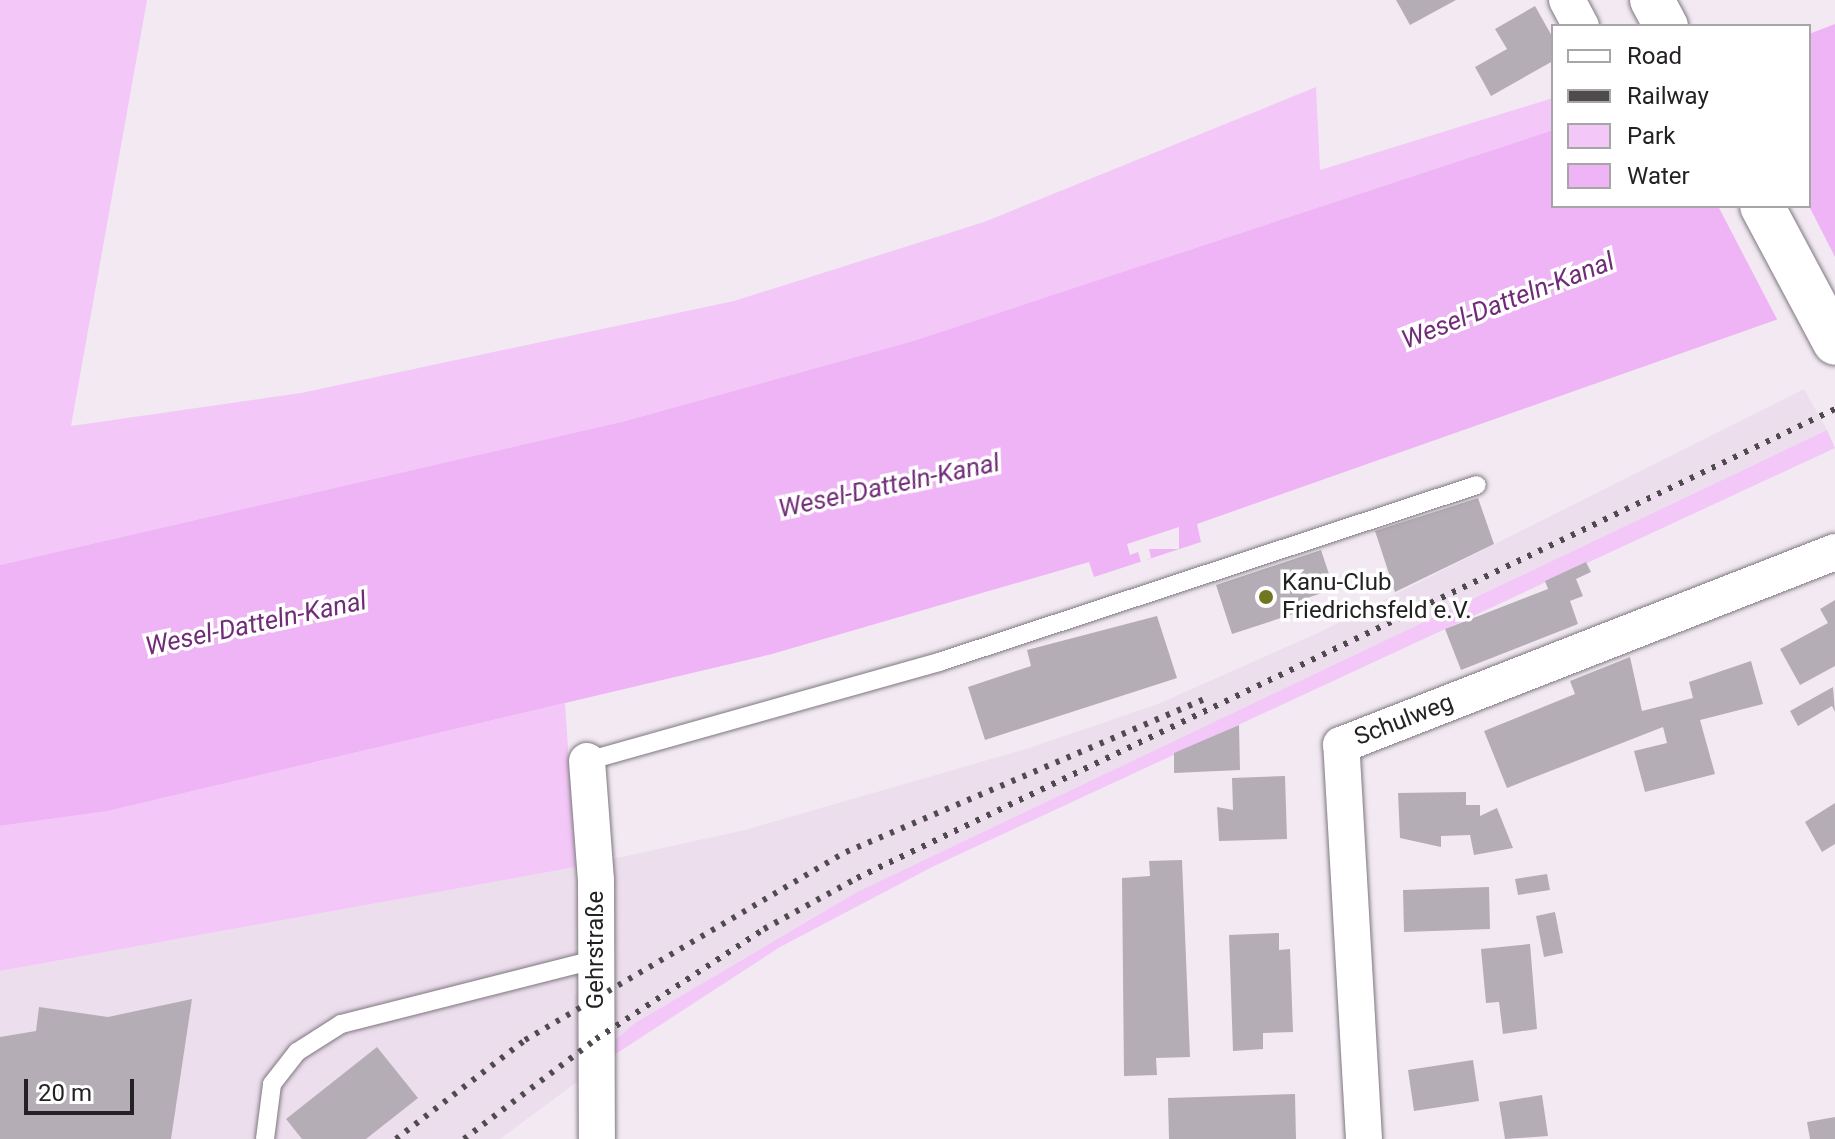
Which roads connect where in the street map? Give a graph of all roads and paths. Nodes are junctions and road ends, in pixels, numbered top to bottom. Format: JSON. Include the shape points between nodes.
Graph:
{"nodes":[{"id":1,"x":1567,"y":0,"type":"edge"},
{"id":2,"x":1652,"y":0,"type":"edge"},
{"id":3,"x":1580,"y":24,"type":"edge"},
{"id":4,"x":1665,"y":24,"type":"edge"},
{"id":5,"x":1763,"y":208,"type":"edge"},
{"id":6,"x":1835,"y":343,"type":"edge"},
{"id":7,"x":1477,"y":485,"type":"dead end"},
{"id":8,"x":1835,"y":552,"type":"edge"},
{"id":9,"x":587,"y":761,"type":"joint"},
{"id":10,"x":594,"y":960,"type":"junction"},
{"id":11,"x":265,"y":1139,"type":"edge"},
{"id":12,"x":597,"y":1139,"type":"edge"},
{"id":13,"x":1364,"y":1139,"type":"edge"}],
"edges":[{"from":1,"to":3,"type":"street"},
{"from":2,"to":4,"type":"main road"},
{"from":5,"to":6,"type":"main road"},
{"from":7,"to":9,"type":"lane","via":[[939,662]]},
{"from":8,"to":13,"type":"street","name":"Schulweg","via":[[1341,745]]},
{"from":9,"to":10,"type":"street","name":"Gehrstraße"},
{"from":10,"to":11,"type":"lane","via":[[341,1024],[297,1052],[272,1084]]},
{"from":10,"to":12,"type":"street","name":"Gehrstraße"}]}
